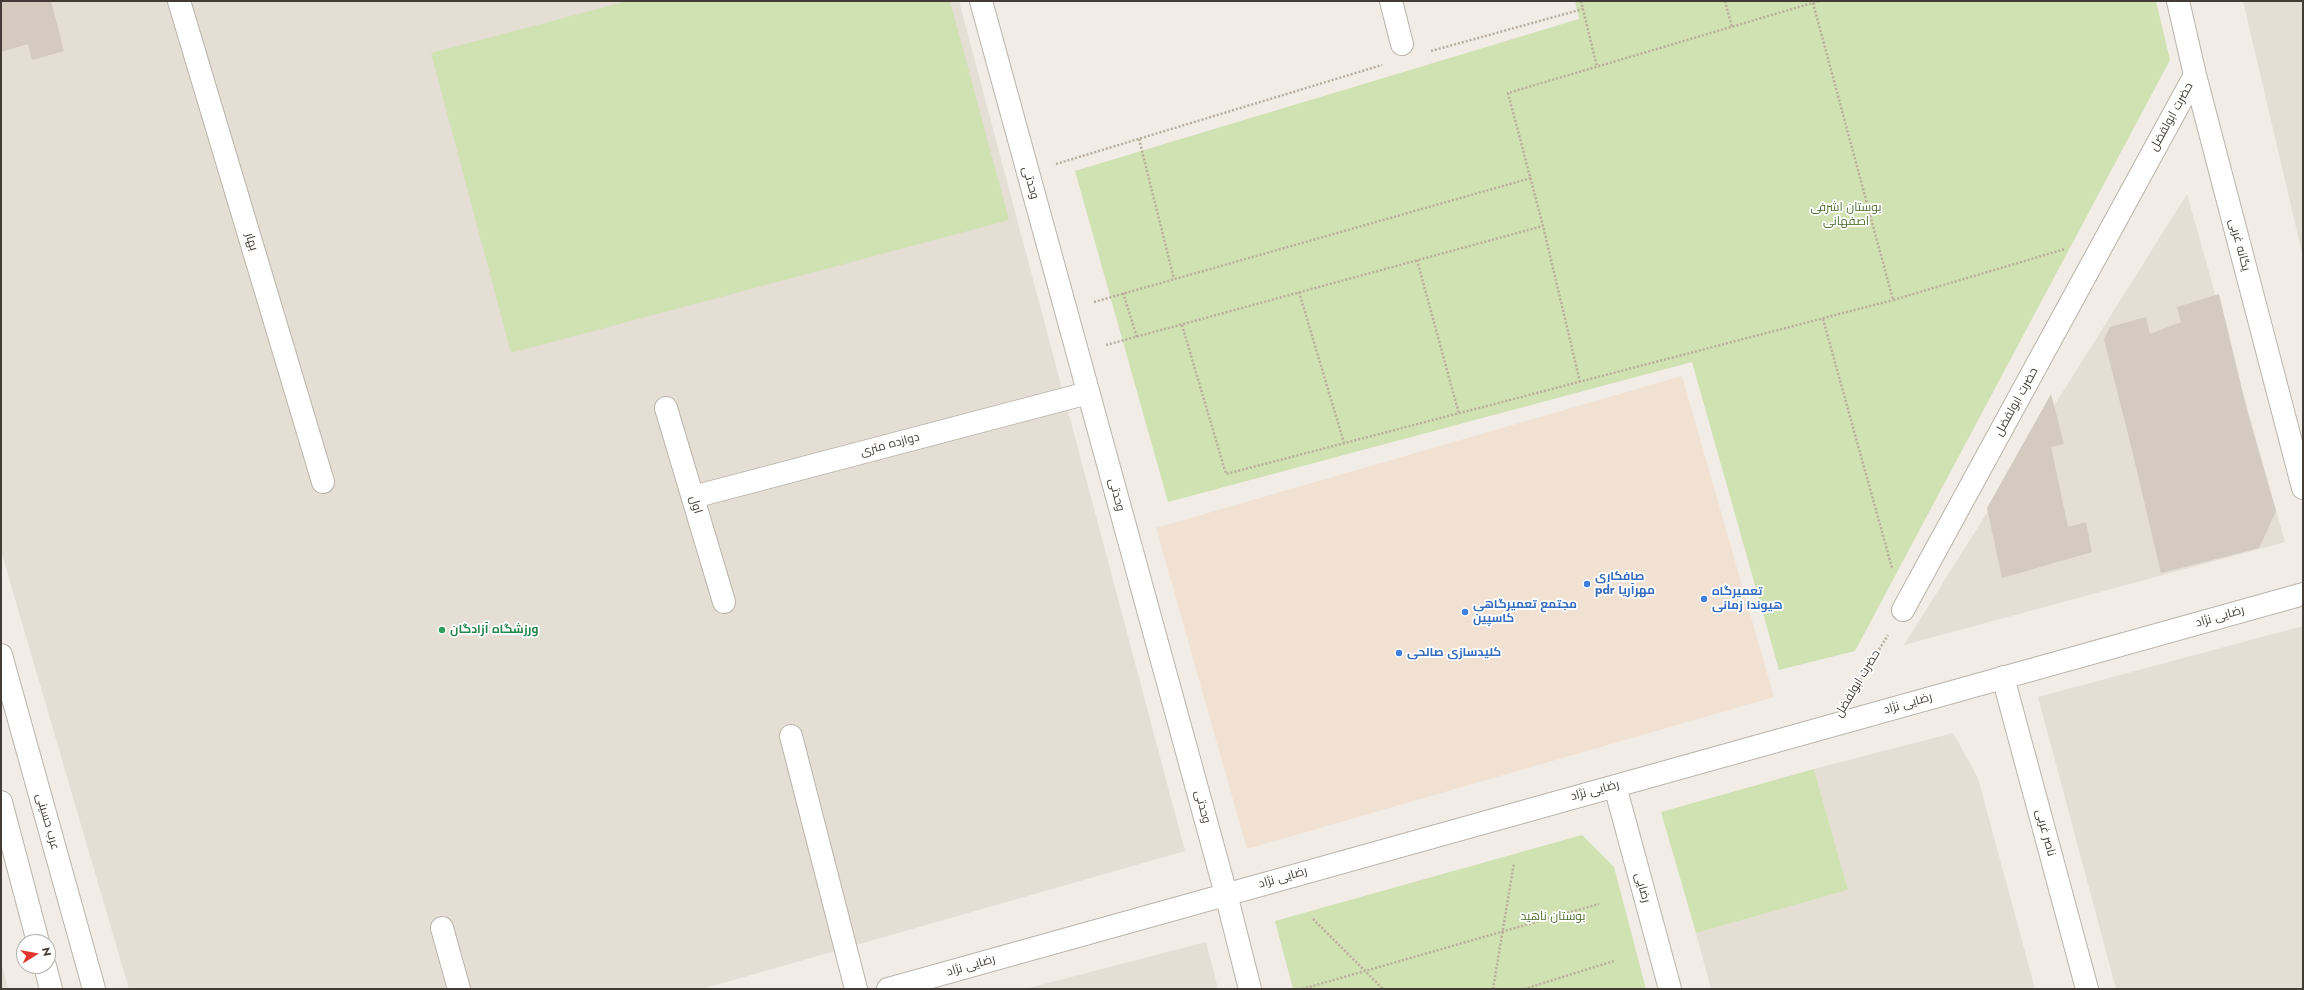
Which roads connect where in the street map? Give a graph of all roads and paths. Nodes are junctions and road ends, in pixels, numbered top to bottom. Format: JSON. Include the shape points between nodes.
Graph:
{"nodes":[{"id":1,"x":179,"y":1,"type":"edge"},
{"id":2,"x":1391,"y":1,"type":"edge"},
{"id":3,"x":1581,"y":1,"type":"edge"},
{"id":4,"x":1725,"y":1,"type":"edge"},
{"id":5,"x":1819,"y":1,"type":"edge"},
{"id":6,"x":2178,"y":1,"type":"edge"},
{"id":7,"x":983,"y":2,"type":"edge"},
{"id":8,"x":1813,"y":3,"type":"junction"},
{"id":9,"x":1583,"y":9,"type":"junction"},
{"id":10,"x":1732,"y":27,"type":"junction"},
{"id":11,"x":1402,"y":44,"type":"dead end"},
{"id":12,"x":1430,"y":52,"type":"dead end"},
{"id":13,"x":1384,"y":65,"type":"dead end"},
{"id":14,"x":1598,"y":67,"type":"junction"},
{"id":15,"x":2195,"y":75,"type":"junction"},
{"id":16,"x":1140,"y":139,"type":"junction"},
{"id":17,"x":1027,"y":172,"type":"junction"},
{"id":18,"x":1531,"y":178,"type":"junction"},
{"id":19,"x":1543,"y":226,"type":"junction"},
{"id":20,"x":2107,"y":236,"type":"junction"},
{"id":21,"x":1417,"y":260,"type":"junction"},
{"id":22,"x":1174,"y":279,"type":"junction"},
{"id":23,"x":1299,"y":292,"type":"junction"},
{"id":24,"x":1123,"y":294,"type":"junction"},
{"id":25,"x":1893,"y":300,"type":"junction"},
{"id":26,"x":1066,"y":309,"type":"junction"},
{"id":27,"x":1823,"y":319,"type":"junction"},
{"id":28,"x":1182,"y":325,"type":"junction"},
{"id":29,"x":1136,"y":337,"type":"junction"},
{"id":30,"x":1078,"y":353,"type":"junction"},
{"id":31,"x":1580,"y":382,"type":"junction"},
{"id":32,"x":1088,"y":393,"type":"junction"},
{"id":33,"x":666,"y":408,"type":"dead end"},
{"id":34,"x":1458,"y":414,"type":"junction"},
{"id":35,"x":1344,"y":443,"type":"junction"},
{"id":36,"x":323,"y":482,"type":"dead end"},
{"id":37,"x":2303,"y":488,"type":"edge"},
{"id":38,"x":693,"y":497,"type":"junction"},
{"id":39,"x":2303,"y":594,"type":"edge"},
{"id":40,"x":724,"y":602,"type":"dead end"},
{"id":41,"x":1903,"y":610,"type":"junction"},
{"id":42,"x":1,"y":655,"type":"edge"},
{"id":43,"x":2003,"y":677,"type":"junction"},
{"id":44,"x":1833,"y":725,"type":"junction"},
{"id":45,"x":791,"y":736,"type":"dead end"},
{"id":46,"x":1615,"y":786,"type":"junction"},
{"id":47,"x":1,"y":802,"type":"edge"},
{"id":48,"x":1514,"y":863,"type":"dead end"},
{"id":49,"x":1226,"y":894,"type":"junction"},
{"id":50,"x":1599,"y":904,"type":"dead end"},
{"id":51,"x":1313,"y":919,"type":"dead end"},
{"id":52,"x":442,"y":928,"type":"dead end"},
{"id":53,"x":1503,"y":932,"type":"junction"},
{"id":54,"x":36,"y":934,"type":"edge"},
{"id":55,"x":1614,"y":961,"type":"dead end"},
{"id":56,"x":1365,"y":971,"type":"junction"},
{"id":57,"x":47,"y":974,"type":"edge"},
{"id":58,"x":51,"y":989,"type":"edge"},
{"id":59,"x":94,"y":989,"type":"edge"},
{"id":60,"x":459,"y":989,"type":"edge"},
{"id":61,"x":856,"y":989,"type":"edge"},
{"id":62,"x":888,"y":989,"type":"edge"},
{"id":63,"x":1250,"y":989,"type":"edge"},
{"id":64,"x":1302,"y":989,"type":"edge"},
{"id":65,"x":1384,"y":989,"type":"edge"},
{"id":66,"x":1494,"y":989,"type":"edge"},
{"id":67,"x":1524,"y":989,"type":"edge"},
{"id":68,"x":1670,"y":989,"type":"edge"},
{"id":69,"x":2087,"y":989,"type":"edge"}],
"edges":[{"from":1,"to":36,"type":"street","name":"بهار"},
{"from":2,"to":11,"type":"street"},
{"from":3,"to":9,"type":"path"},
{"from":4,"to":10,"type":"path"},
{"from":5,"to":8,"type":"path"},
{"from":6,"to":15,"type":"street","name":"یگانه غربی"},
{"from":7,"to":17,"type":"street","name":"وحدتی"},
{"from":8,"to":10,"type":"path"},
{"from":8,"to":25,"type":"path"},
{"from":9,"to":12,"type":"path"},
{"from":9,"to":14,"type":"path"},
{"from":10,"to":14,"type":"path"},
{"from":13,"to":16,"type":"path"},
{"from":14,"to":18,"type":"path","via":[[1508,93]]},
{"from":15,"to":20,"type":"street","name":"حضرت ابولفضل"},
{"from":15,"to":37,"type":"street","name":"یگانه غربی"},
{"from":16,"to":17,"type":"path"},
{"from":16,"to":22,"type":"path"},
{"from":17,"to":26,"type":"street","name":"وحدتی"},
{"from":18,"to":19,"type":"path"},
{"from":18,"to":22,"type":"path"},
{"from":19,"to":21,"type":"path"},
{"from":19,"to":31,"type":"path"},
{"from":20,"to":25,"type":"path"},
{"from":20,"to":41,"type":"street","name":"حضرت ابولفضل"},
{"from":21,"to":23,"type":"path"},
{"from":21,"to":34,"type":"path"},
{"from":22,"to":24,"type":"path"},
{"from":23,"to":28,"type":"path"},
{"from":23,"to":35,"type":"path"},
{"from":24,"to":26,"type":"path"},
{"from":24,"to":29,"type":"path"},
{"from":25,"to":27,"type":"path"},
{"from":26,"to":30,"type":"street","name":"وحدتی"},
{"from":27,"to":31,"type":"path"},
{"from":27,"to":41,"type":"path"},
{"from":28,"to":29,"type":"path"},
{"from":28,"to":35,"type":"path","via":[[1226,474]]},
{"from":29,"to":30,"type":"path"},
{"from":30,"to":32,"type":"street","name":"وحدتی"},
{"from":31,"to":34,"type":"path"},
{"from":32,"to":38,"type":"street","name":"دوازده متری"},
{"from":32,"to":49,"type":"street","name":"وحدتی"},
{"from":33,"to":38,"type":"street","name":"اول"},
{"from":34,"to":35,"type":"path"},
{"from":38,"to":40,"type":"street","name":"اول"},
{"from":39,"to":43,"type":"street","name":"رضایی نژاد"},
{"from":41,"to":44,"type":"path","name":"حضرت ابولفضل"},
{"from":42,"to":59,"type":"street","name":"عرب حسینی"},
{"from":43,"to":44,"type":"street","name":"رضایی نژاد"},
{"from":43,"to":69,"type":"street","name":"ناصر غربی"},
{"from":44,"to":46,"type":"street","name":"رضایی نژاد"},
{"from":45,"to":61,"type":"street"},
{"from":46,"to":49,"type":"street","name":"رضایی نژاد"},
{"from":46,"to":68,"type":"street","name":"رضایی"},
{"from":47,"to":54,"type":"street"},
{"from":48,"to":53,"type":"path"},
{"from":49,"to":62,"type":"street","name":"رضایی نژاد"},
{"from":49,"to":63,"type":"street","name":"وحدتی"},
{"from":50,"to":53,"type":"path"},
{"from":51,"to":56,"type":"path"},
{"from":52,"to":60,"type":"street"},
{"from":53,"to":56,"type":"path"},
{"from":53,"to":66,"type":"path"},
{"from":55,"to":67,"type":"path"},
{"from":56,"to":64,"type":"path"},
{"from":56,"to":65,"type":"path"},
{"from":57,"to":58,"type":"street"}]}
